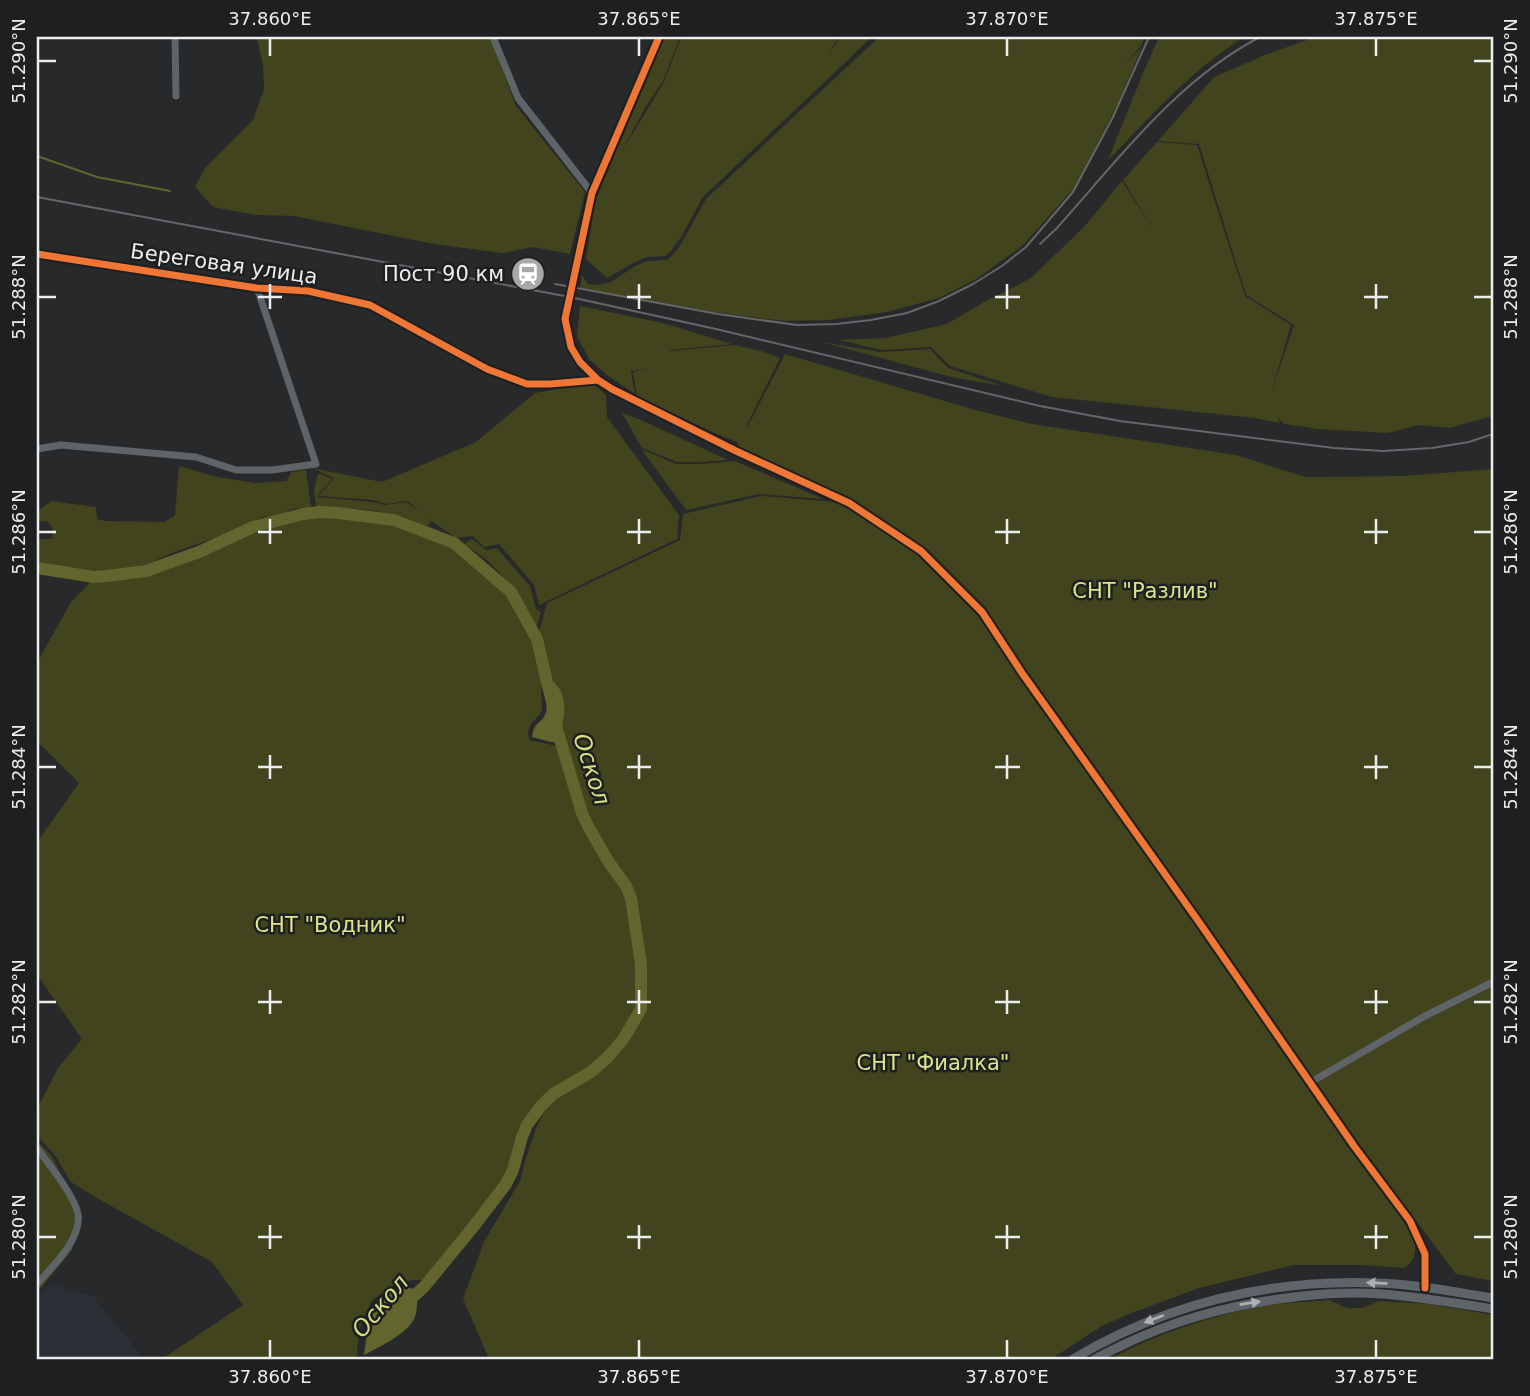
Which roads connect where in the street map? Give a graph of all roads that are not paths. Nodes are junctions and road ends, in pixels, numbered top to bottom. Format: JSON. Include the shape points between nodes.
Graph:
{"nodes":[{"id":1,"x":175,"y":37,"type":"edge"},
{"id":2,"x":494,"y":37,"type":"edge"},
{"id":3,"x":659,"y":37,"type":"edge"},
{"id":4,"x":176,"y":96,"type":"dead end"},
{"id":5,"x":592,"y":193,"type":"junction"},
{"id":6,"x":37,"y":254,"type":"edge"},
{"id":7,"x":257,"y":288,"type":"junction"},
{"id":8,"x":598,"y":380,"type":"junction"},
{"id":9,"x":37,"y":449,"type":"edge"},
{"id":10,"x":1493,"y":982,"type":"edge"},
{"id":11,"x":1311,"y":1082,"type":"junction"},
{"id":12,"x":37,"y":1148,"type":"edge"},
{"id":13,"x":37,"y":1284,"type":"edge"},
{"id":14,"x":1419,"y":1292,"type":"junction"},
{"id":15,"x":1493,"y":1298,"type":"edge"},
{"id":16,"x":1493,"y":1309,"type":"edge"},
{"id":17,"x":1073,"y":1359,"type":"edge"},
{"id":18,"x":1095,"y":1359,"type":"edge"}],
"edges":[{"from":1,"to":4,"type":"street"},
{"from":2,"to":5,"type":"street","via":[[518,98]]},
{"from":3,"to":5,"type":"street"},
{"from":5,"to":8,"type":"street","via":[[565,319],[570,347]]},
{"from":6,"to":7,"type":"street","name":"Береговая улица"},
{"from":7,"to":8,"type":"street","name":"Береговая улица","via":[[308,291],[370,305],[488,369],[527,384]]},
{"from":7,"to":9,"type":"street","name":"Береговая улица","via":[[316,464],[236,470],[196,457],[61,445]]},
{"from":8,"to":11,"type":"street","via":[[849,503],[921,551],[947,575],[982,612]]},
{"from":10,"to":11,"type":"street"},
{"from":11,"to":14,"type":"street","via":[[1410,1221],[1425,1254]]},
{"from":12,"to":13,"type":"street","via":[[78,1214],[70,1244]]},
{"from":14,"to":15,"type":"main road"},
{"from":14,"to":16,"type":"main road"},
{"from":14,"to":17,"type":"main road","one_way":true,"via":[[1380,1283],[1334,1283],[1215,1298],[1152,1320]]},
{"from":18,"to":14,"type":"main road","one_way":true,"via":[[1166,1326],[1231,1306],[1333,1293]]}]}
